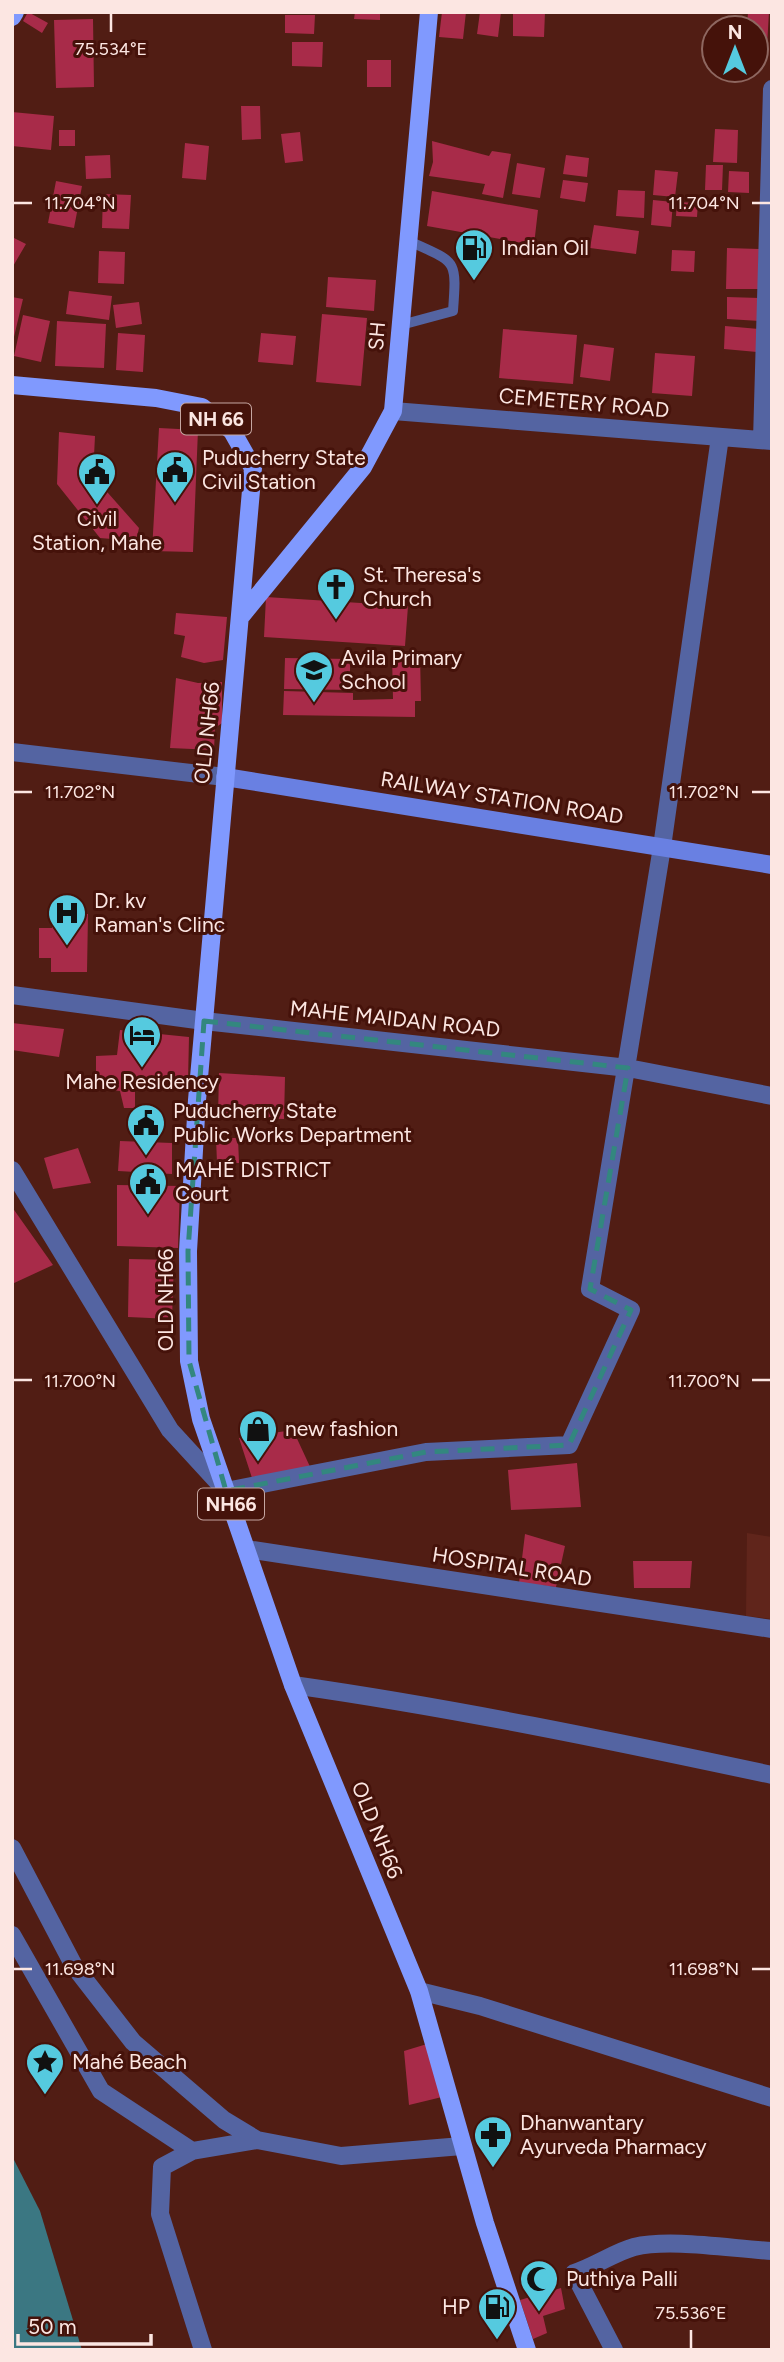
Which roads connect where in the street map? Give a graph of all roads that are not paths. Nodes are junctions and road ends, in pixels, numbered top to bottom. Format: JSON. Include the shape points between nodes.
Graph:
{"nodes":[{"id":1,"x":15,"y":12,"type":"edge"},
{"id":2,"x":429,"y":12,"type":"edge"},
{"id":3,"x":12,"y":17,"type":"edge"},
{"id":4,"x":772,"y":89,"type":"edge"},
{"id":5,"x":408,"y":241,"type":"junction"},
{"id":6,"x":401,"y":325,"type":"junction"},
{"id":7,"x":12,"y":385,"type":"edge"},
{"id":8,"x":393,"y":411,"type":"junction"},
{"id":9,"x":720,"y":437,"type":"junction"},
{"id":10,"x":767,"y":441,"type":"edge"},
{"id":11,"x":242,"y":615,"type":"junction"},
{"id":12,"x":12,"y":752,"type":"edge"},
{"id":13,"x":225,"y":777,"type":"junction"},
{"id":14,"x":662,"y":847,"type":"junction"},
{"id":15,"x":772,"y":865,"type":"edge"},
{"id":16,"x":12,"y":995,"type":"edge"},
{"id":17,"x":204,"y":1021,"type":"junction"},
{"id":18,"x":628,"y":1068,"type":"junction"},
{"id":19,"x":772,"y":1096,"type":"edge"},
{"id":20,"x":12,"y":1170,"type":"edge"},
{"id":21,"x":226,"y":1491,"type":"junction"},
{"id":22,"x":246,"y":1549,"type":"junction"},
{"id":23,"x":772,"y":1629,"type":"edge"},
{"id":24,"x":293,"y":1685,"type":"junction"},
{"id":25,"x":772,"y":1775,"type":"edge"},
{"id":26,"x":12,"y":1849,"type":"edge"},
{"id":27,"x":12,"y":1935,"type":"edge"},
{"id":28,"x":419,"y":1991,"type":"junction"},
{"id":29,"x":772,"y":2098,"type":"edge"},
{"id":30,"x":257,"y":2140,"type":"junction"},
{"id":31,"x":463,"y":2146,"type":"junction"},
{"id":32,"x":192,"y":2151,"type":"junction"},
{"id":33,"x":772,"y":2251,"type":"edge"},
{"id":34,"x":203,"y":2350,"type":"edge"},
{"id":35,"x":527,"y":2350,"type":"edge"},
{"id":36,"x":614,"y":2350,"type":"edge"}],
"edges":[{"from":1,"to":3,"type":"main road"},
{"from":2,"to":5,"type":"main road","name":"SH"},
{"from":4,"to":10,"type":"street"},
{"from":5,"to":6,"type":"main road","name":"SH"},
{"from":5,"to":6,"type":"lane","via":[[445,256],[456,272],[453,311]]},
{"from":6,"to":8,"type":"main road","name":"SH"},
{"from":7,"to":11,"type":"main road","name":"OLD NH66","number":"NH 66","via":[[156,398],[202,407],[232,431],[253,467]]},
{"from":8,"to":9,"type":"street","name":"CEMETERY ROAD"},
{"from":8,"to":11,"type":"main road","name":"SH","via":[[363,467]]},
{"from":9,"to":10,"type":"street","name":"CEMETERY ROAD"},
{"from":9,"to":14,"type":"street"},
{"from":11,"to":13,"type":"main road","name":"OLD NH66","number":"NH66"},
{"from":12,"to":13,"type":"street"},
{"from":13,"to":14,"type":"street","name":"RAILWAY STATION ROAD"},
{"from":13,"to":17,"type":"main road","name":"OLD NH66","number":"NH66"},
{"from":14,"to":15,"type":"street","name":"RAILWAY STATION ROAD"},
{"from":14,"to":18,"type":"street"},
{"from":16,"to":17,"type":"street","name":"MAHE MAIDAN ROAD"},
{"from":17,"to":18,"type":"street","name":"MAHE MAIDAN ROAD"},
{"from":17,"to":21,"type":"main road","name":"OLD NH66","number":"NH66","via":[[188,1251],[189,1361],[201,1419]]},
{"from":18,"to":19,"type":"street","name":"MAHE MAIDAN ROAD"},
{"from":18,"to":21,"type":"street","via":[[590,1289],[631,1310],[569,1445],[426,1452]]},
{"from":20,"to":21,"type":"street","via":[[170,1430]]},
{"from":21,"to":22,"type":"main road","name":"OLD NH66","number":"NH66"},
{"from":22,"to":23,"type":"street","name":"HOSPITAL ROAD"},
{"from":22,"to":24,"type":"main road","name":"OLD NH66","number":"NH66"},
{"from":24,"to":25,"type":"street","via":[[585,1735]]},
{"from":24,"to":28,"type":"main road","name":"OLD NH66","number":"NH66"},
{"from":26,"to":30,"type":"street","via":[[74,1966],[133,2042],[224,2120]]},
{"from":27,"to":32,"type":"street","via":[[101,2091]]},
{"from":28,"to":29,"type":"street"},
{"from":28,"to":31,"type":"main road","name":"OLD NH66","number":"NH66"},
{"from":30,"to":31,"type":"street","via":[[341,2156]]},
{"from":30,"to":32,"type":"street"},
{"from":31,"to":35,"type":"main road","name":"OLD NH66","number":"NH66"},
{"from":32,"to":34,"type":"street","via":[[162,2167],[160,2214]]},
{"from":33,"to":36,"type":"street","via":[[664,2244],[633,2247],[574,2273]]}]}
